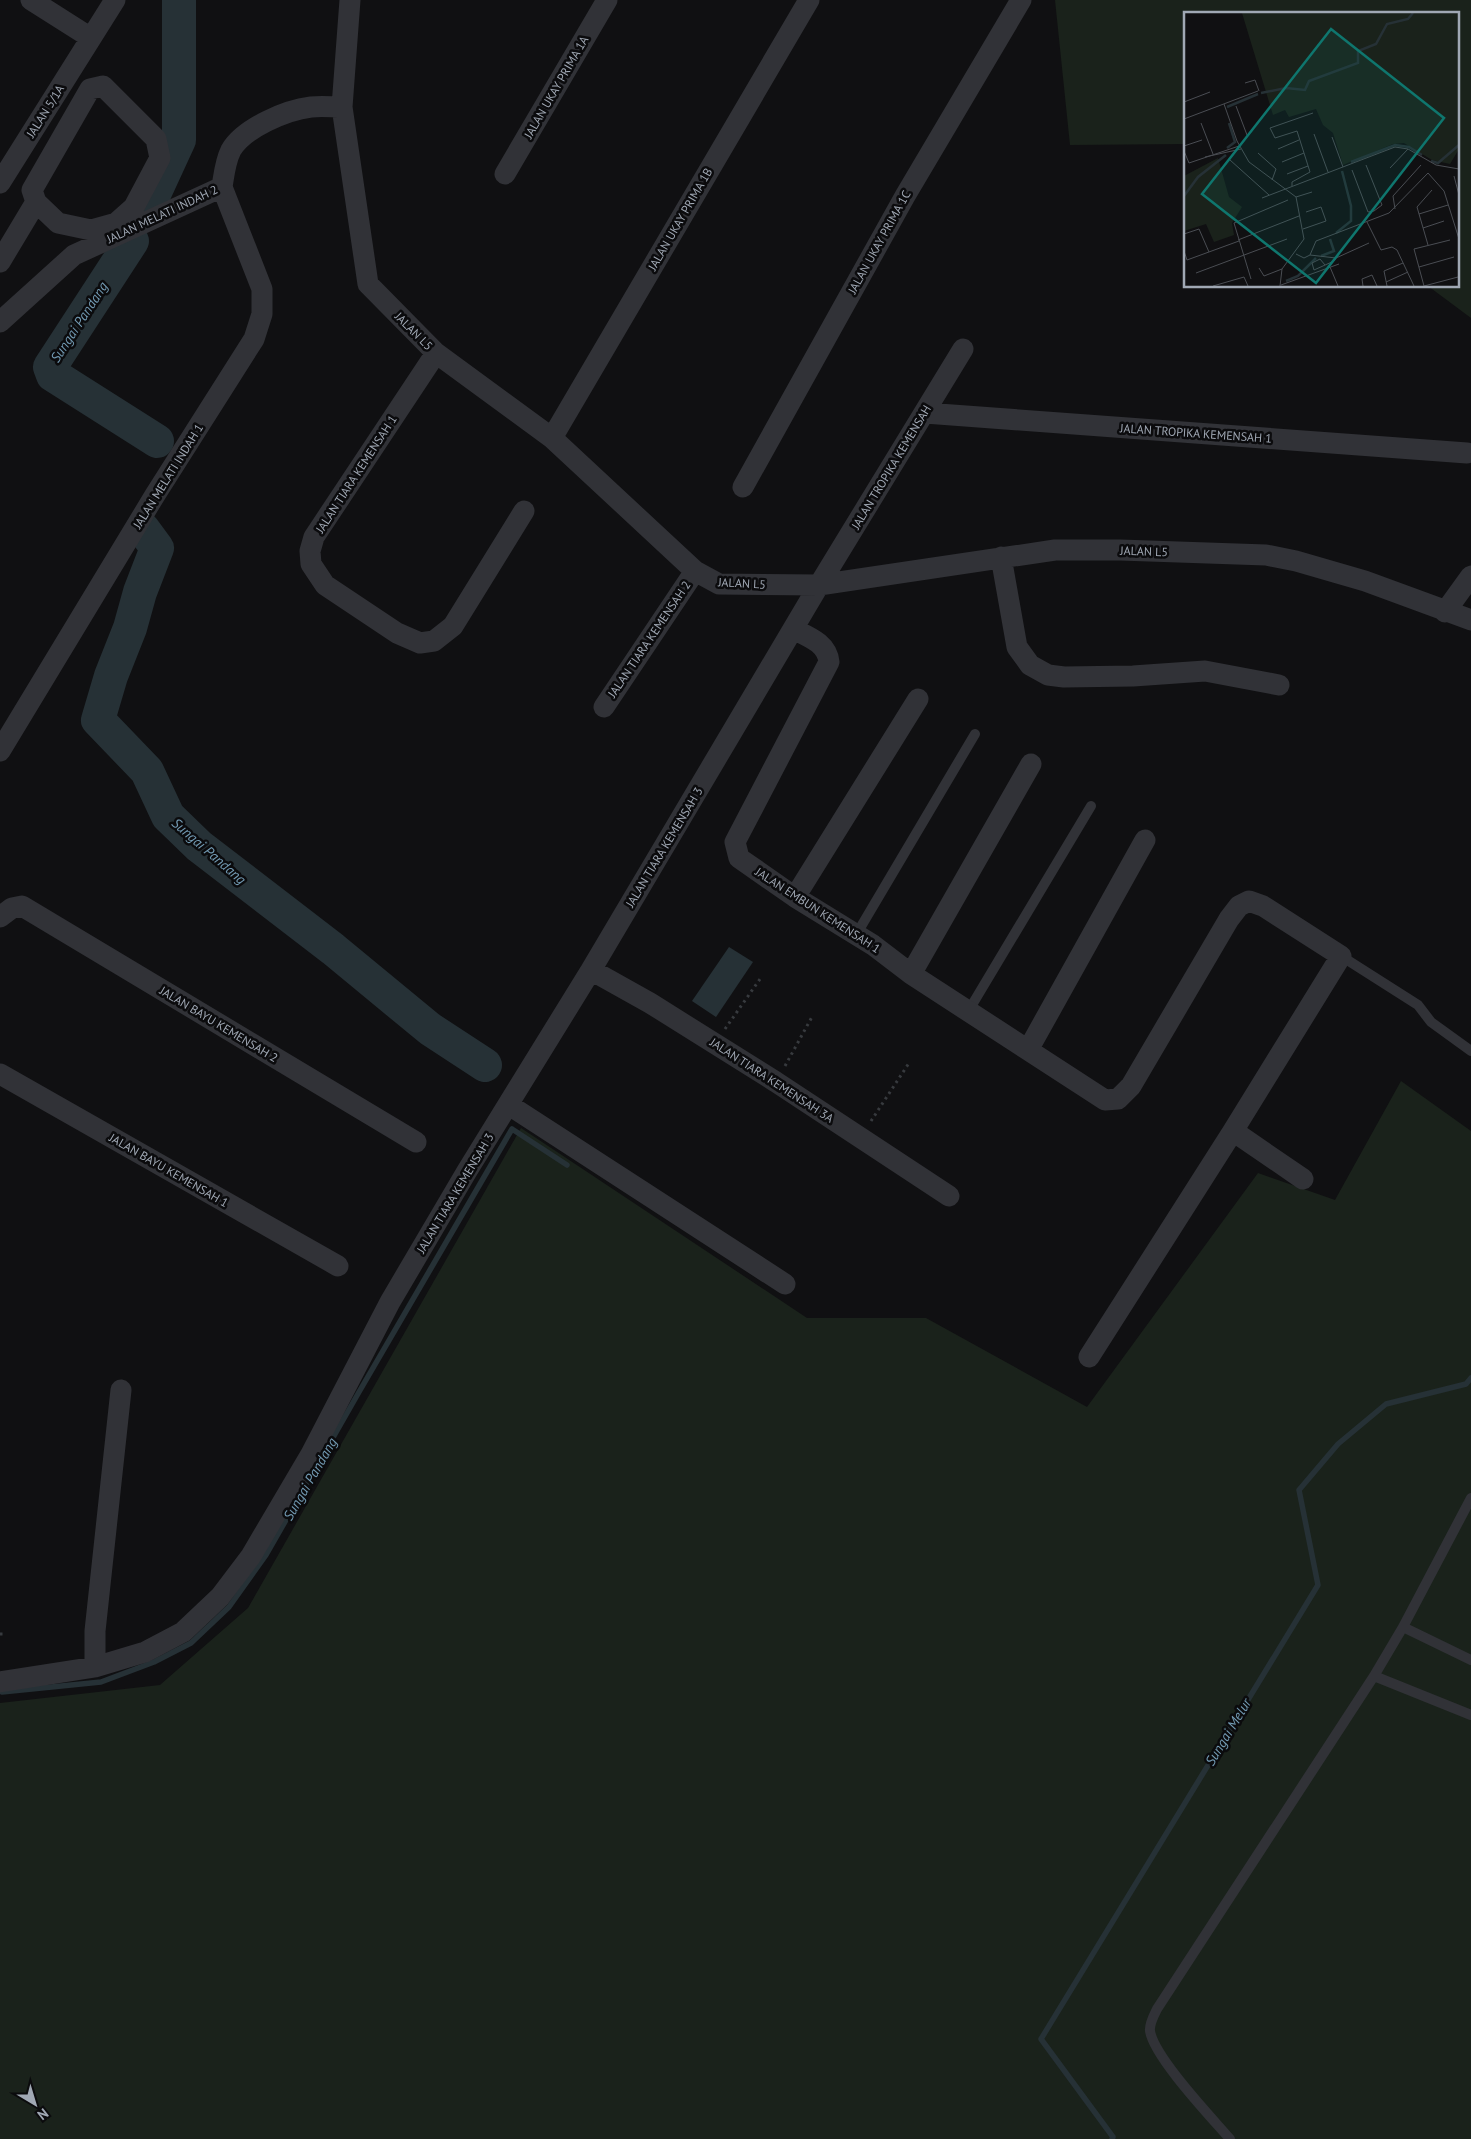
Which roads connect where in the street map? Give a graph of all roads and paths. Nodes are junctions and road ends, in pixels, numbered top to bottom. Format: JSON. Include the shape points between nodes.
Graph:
{"nodes":[{"id":1,"x":31,"y":0,"type":"edge"},
{"id":2,"x":115,"y":0,"type":"edge"},
{"id":3,"x":350,"y":0,"type":"edge"},
{"id":4,"x":607,"y":0,"type":"edge"},
{"id":5,"x":809,"y":0,"type":"edge"},
{"id":6,"x":1021,"y":0,"type":"edge"},
{"id":7,"x":91,"y":38,"type":"junction"},
{"id":8,"x":342,"y":107,"type":"junction"},
{"id":9,"x":505,"y":174,"type":"dead end"},
{"id":10,"x":0,"y":183,"type":"edge"},
{"id":11,"x":222,"y":188,"type":"junction"},
{"id":12,"x":36,"y":202,"type":"junction"},
{"id":13,"x":0,"y":262,"type":"edge"},
{"id":14,"x":0,"y":322,"type":"edge"},
{"id":15,"x":963,"y":349,"type":"dead end"},
{"id":16,"x":436,"y":353,"type":"junction"},
{"id":17,"x":925,"y":413,"type":"junction"},
{"id":18,"x":552,"y":438,"type":"junction"},
{"id":19,"x":1468,"y":453,"type":"dead end"},
{"id":20,"x":743,"y":487,"type":"dead end"},
{"id":21,"x":524,"y":511,"type":"dead end"},
{"id":22,"x":1002,"y":557,"type":"junction"},
{"id":23,"x":695,"y":571,"type":"junction"},
{"id":24,"x":1471,"y":576,"type":"edge"},
{"id":25,"x":819,"y":585,"type":"junction"},
{"id":26,"x":1445,"y":612,"type":"junction"},
{"id":27,"x":1471,"y":620,"type":"edge"},
{"id":28,"x":793,"y":629,"type":"junction"},
{"id":29,"x":1279,"y":685,"type":"dead end"},
{"id":30,"x":918,"y":699,"type":"dead end"},
{"id":31,"x":604,"y":707,"type":"dead end"},
{"id":32,"x":975,"y":734,"type":"dead end"},
{"id":33,"x":0,"y":751,"type":"edge"},
{"id":34,"x":1031,"y":764,"type":"dead end"},
{"id":35,"x":1091,"y":806,"type":"dead end"},
{"id":36,"x":1145,"y":840,"type":"dead end"},
{"id":37,"x":795,"y":896,"type":"junction"},
{"id":38,"x":0,"y":917,"type":"edge"},
{"id":39,"x":856,"y":935,"type":"junction"},
{"id":40,"x":1342,"y":956,"type":"junction"},
{"id":41,"x":592,"y":970,"type":"junction"},
{"id":42,"x":911,"y":974,"type":"junction"},
{"id":43,"x":760,"y":979,"type":"dead end"},
{"id":44,"x":969,"y":1010,"type":"junction"},
{"id":45,"x":813,"y":1015,"type":"dead end"},
{"id":46,"x":715,"y":1044,"type":"junction"},
{"id":47,"x":1028,"y":1050,"type":"junction"},
{"id":48,"x":1471,"y":1051,"type":"edge"},
{"id":49,"x":909,"y":1063,"type":"dead end"},
{"id":50,"x":0,"y":1074,"type":"edge"},
{"id":51,"x":776,"y":1082,"type":"junction"},
{"id":52,"x":509,"y":1105,"type":"junction"},
{"id":53,"x":1233,"y":1131,"type":"junction"},
{"id":54,"x":860,"y":1138,"type":"junction"},
{"id":55,"x":416,"y":1142,"type":"dead end"},
{"id":56,"x":1303,"y":1179,"type":"dead end"},
{"id":57,"x":948,"y":1196,"type":"dead end"},
{"id":58,"x":338,"y":1266,"type":"dead end"},
{"id":59,"x":785,"y":1284,"type":"dead end"},
{"id":60,"x":1089,"y":1357,"type":"dead end"},
{"id":61,"x":121,"y":1390,"type":"dead end"},
{"id":62,"x":1471,"y":1498,"type":"edge"},
{"id":63,"x":1403,"y":1627,"type":"junction"},
{"id":64,"x":1471,"y":1660,"type":"edge"},
{"id":65,"x":95,"y":1667,"type":"junction"},
{"id":66,"x":1374,"y":1676,"type":"junction"},
{"id":67,"x":0,"y":1682,"type":"edge"},
{"id":68,"x":1471,"y":1715,"type":"edge"},
{"id":69,"x":1230,"y":2139,"type":"edge"}],
"edges":[{"from":1,"to":7,"type":"street"},
{"from":2,"to":7,"type":"street","name":"JALAN 5/1A"},
{"from":3,"to":8,"type":"street","name":"JALAN L5"},
{"from":4,"to":9,"type":"street","name":"JALAN UKAY PRIMA 1A"},
{"from":5,"to":18,"type":"street","name":"JALAN UKAY PRIMA 1B"},
{"from":6,"to":20,"type":"street","name":"JALAN UKAY PRIMA 1C","via":[[900,204]]},
{"from":7,"to":10,"type":"street","name":"JALAN 5/1A"},
{"from":8,"to":11,"type":"street","name":"JALAN MELATI INDAH 2","via":[[310,107],[283,114],[254,128],[232,149]]},
{"from":8,"to":16,"type":"street","name":"JALAN L5","via":[[368,284]]},
{"from":11,"to":14,"type":"street","name":"JALAN MELATI INDAH 2","via":[[74,255]]},
{"from":11,"to":33,"type":"street","name":"JALAN MELATI INDAH 1","via":[[262,288],[262,314],[254,339],[155,494]]},
{"from":12,"to":12,"type":"street","via":[[58,223],[91,230],[116,223],[134,207],[160,158],[156,139],[103,86],[90,88],[32,190]]},
{"from":12,"to":13,"type":"street"},
{"from":15,"to":17,"type":"street","name":"JALAN TROPIKA KEMENSAH"},
{"from":16,"to":18,"type":"street","name":"JALAN L5"},
{"from":16,"to":21,"type":"street","name":"JALAN TIARA KEMENSAH 1","via":[[314,537],[311,564],[325,585],[397,633],[420,644],[434,641],[452,626]]},
{"from":17,"to":19,"type":"street","name":"JALAN TROPIKA KEMENSAH 1"},
{"from":17,"to":25,"type":"street","name":"JALAN TROPIKA KEMENSAH"},
{"from":18,"to":23,"type":"street","name":"JALAN L5"},
{"from":22,"to":25,"type":"street","name":"JALAN L5"},
{"from":22,"to":26,"type":"street","name":"JALAN L5","via":[[1055,550],[1266,555],[1365,581]]},
{"from":22,"to":29,"type":"street","via":[[1017,647],[1038,671],[1064,677],[1205,671]]},
{"from":23,"to":25,"type":"street","name":"JALAN L5","via":[[720,584]]},
{"from":23,"to":31,"type":"street","name":"JALAN TIARA KEMENSAH 2"},
{"from":24,"to":26,"type":"street"},
{"from":25,"to":28,"type":"street","name":"JALAN TIARA KEMENSAH 3"},
{"from":26,"to":27,"type":"street","name":"JALAN L5"},
{"from":28,"to":37,"type":"street","name":"JALAN EMBUN KEMENSAH 1","via":[[820,644],[828,653],[829,662],[735,842],[735,849],[740,858]]},
{"from":28,"to":41,"type":"street","name":"JALAN TIARA KEMENSAH 3"},
{"from":30,"to":37,"type":"street"},
{"from":32,"to":39,"type":"lane"},
{"from":34,"to":42,"type":"street"},
{"from":35,"to":44,"type":"lane"},
{"from":36,"to":47,"type":"street"},
{"from":37,"to":39,"type":"street","name":"JALAN EMBUN KEMENSAH 1"},
{"from":38,"to":55,"type":"street","name":"JALAN BAYU KEMENSAH 2","via":[[12,908],[22,906]]},
{"from":39,"to":42,"type":"street","name":"JALAN EMBUN KEMENSAH 1"},
{"from":40,"to":47,"type":"street","name":"JALAN EMBUN KEMENSAH 1","via":[[1263,906],[1249,901],[1239,906],[1229,919],[1125,1094],[1118,1099],[1105,1100]]},
{"from":40,"to":48,"type":"lane","via":[[1418,1005],[1431,1022]]},
{"from":40,"to":53,"type":"street"},
{"from":41,"to":46,"type":"street","name":"JALAN TIARA KEMENSAH 3A"},
{"from":41,"to":52,"type":"street","name":"JALAN TIARA KEMENSAH 3"},
{"from":42,"to":44,"type":"street","name":"JALAN EMBUN KEMENSAH 1"},
{"from":43,"to":46,"type":"path"},
{"from":44,"to":47,"type":"street","name":"JALAN EMBUN KEMENSAH 1"},
{"from":45,"to":51,"type":"path"},
{"from":46,"to":51,"type":"street","name":"JALAN TIARA KEMENSAH 3A"},
{"from":49,"to":54,"type":"path"},
{"from":50,"to":58,"type":"street","name":"JALAN BAYU KEMENSAH 1"},
{"from":51,"to":54,"type":"street","name":"JALAN TIARA KEMENSAH 3A"},
{"from":52,"to":59,"type":"street"},
{"from":52,"to":65,"type":"street","name":"JALAN TIARA KEMENSAH 3","via":[[390,1302],[310,1454],[251,1556],[220,1597],[183,1632],[145,1652]]},
{"from":53,"to":56,"type":"street"},
{"from":53,"to":60,"type":"street"},
{"from":54,"to":57,"type":"street","name":"JALAN TIARA KEMENSAH 3A"},
{"from":61,"to":65,"type":"street","via":[[95,1631]]},
{"from":62,"to":63,"type":"lane"},
{"from":63,"to":64,"type":"lane"},
{"from":63,"to":66,"type":"lane"},
{"from":65,"to":67,"type":"street","name":"JALAN TIARA KEMENSAH 3"},
{"from":66,"to":68,"type":"lane"},
{"from":66,"to":69,"type":"lane","via":[[1156,2009],[1150,2028],[1152,2040],[1176,2076]]}]}
